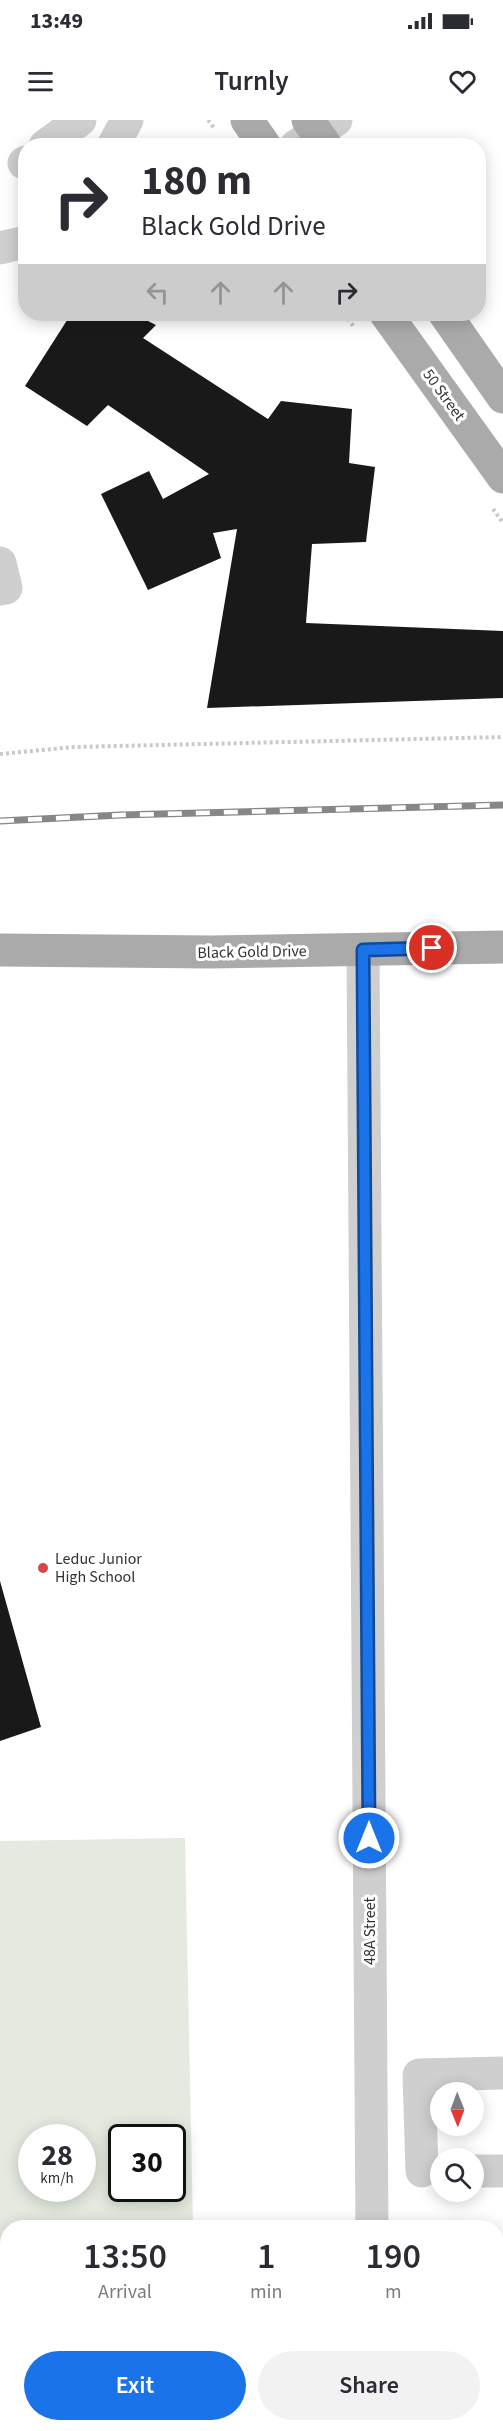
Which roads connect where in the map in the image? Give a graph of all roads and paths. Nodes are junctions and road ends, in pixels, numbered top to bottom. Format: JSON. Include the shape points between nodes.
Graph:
{"nodes":[{"id":1,"x":80,"y":120,"type":"edge"},
{"id":2,"x":127,"y":120,"type":"edge"},
{"id":3,"x":247,"y":120,"type":"edge"},
{"id":4,"x":56,"y":138,"type":"edge"},
{"id":5,"x":117,"y":138,"type":"edge"},
{"id":6,"x":259,"y":138,"type":"edge"},
{"id":7,"x":18,"y":244,"type":"edge"},
{"id":8,"x":0,"y":248,"type":"edge"},
{"id":9,"x":391,"y":321,"type":"edge"},
{"id":10,"x":450,"y":321,"type":"edge"},
{"id":11,"x":503,"y":397,"type":"edge"},
{"id":12,"x":503,"y":477,"type":"edge"},
{"id":13,"x":0,"y":563,"type":"edge"},
{"id":14,"x":0,"y":589,"type":"edge"},
{"id":15,"x":503,"y":737,"type":"edge"},
{"id":16,"x":0,"y":754,"type":"edge"},
{"id":17,"x":503,"y":947,"type":"edge"},
{"id":18,"x":0,"y":950,"type":"edge"},
{"id":19,"x":363,"y":950,"type":"junction"},
{"id":20,"x":503,"y":2073,"type":"edge"},
{"id":21,"x":430,"y":2156,"type":"edge"},
{"id":22,"x":430,"y":2171,"type":"edge"},
{"id":23,"x":484,"y":2171,"type":"edge"},
{"id":24,"x":503,"y":2171,"type":"edge"},
{"id":25,"x":371,"y":2172,"type":"junction"},
{"id":26,"x":372,"y":2220,"type":"edge"}],
"edges":[{"from":1,"to":4,"type":"street"},
{"from":2,"to":5,"type":"street"},
{"from":3,"to":6,"type":"main road"},
{"from":7,"to":8,"type":"street"},
{"from":9,"to":12,"type":"main road","name":"50 Street"},
{"from":10,"to":11,"type":"main road"},
{"from":13,"to":14,"type":"street","via":[[6,588]]},
{"from":15,"to":16,"type":"path","via":[[74,747]]},
{"from":17,"to":19,"type":"main road","name":"Black Gold Drive"},
{"from":18,"to":19,"type":"main road","name":"Black Gold Drive"},
{"from":19,"to":25,"type":"street","name":"48A Street"},
{"from":20,"to":21,"type":"street","via":[[419,2075]]},
{"from":22,"to":25,"type":"street"},
{"from":23,"to":24,"type":"street"},
{"from":25,"to":26,"type":"street","name":"48A Street"}]}
